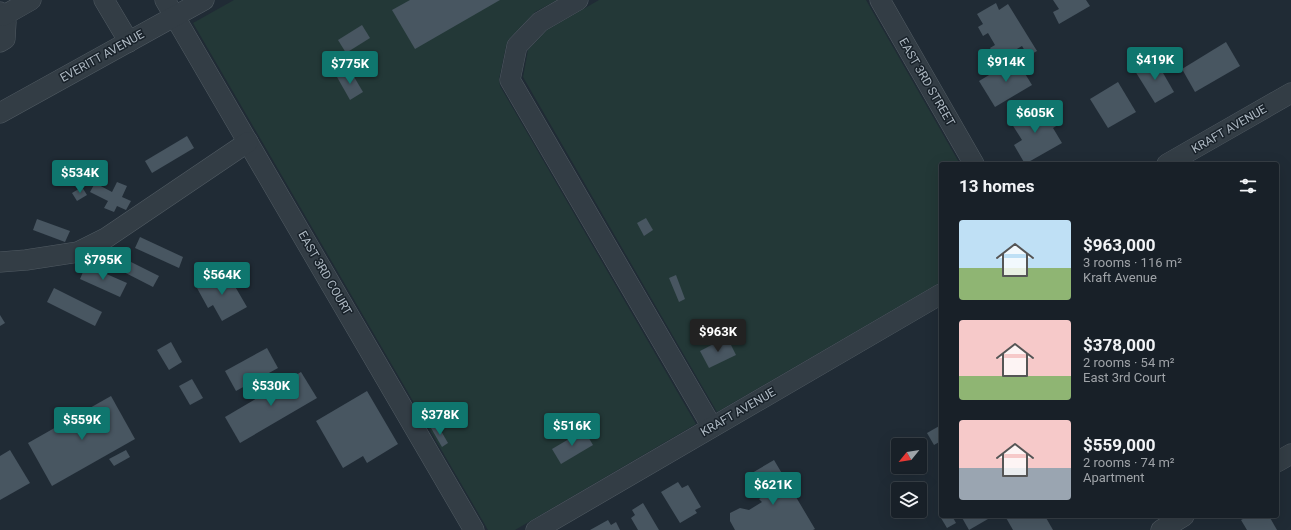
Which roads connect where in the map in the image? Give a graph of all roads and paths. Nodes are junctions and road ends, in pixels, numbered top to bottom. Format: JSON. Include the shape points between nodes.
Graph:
{"nodes":[{"id":1,"x":32,"y":0,"type":"edge"},
{"id":2,"x":104,"y":0,"type":"edge"},
{"id":3,"x":204,"y":0,"type":"edge"},
{"id":4,"x":578,"y":0,"type":"edge"},
{"id":5,"x":880,"y":0,"type":"edge"},
{"id":6,"x":170,"y":8,"type":"edge"},
{"id":7,"x":1,"y":14,"type":"edge"},
{"id":8,"x":0,"y":42,"type":"edge"},
{"id":9,"x":129,"y":42,"type":"junction"},
{"id":10,"x":1291,"y":94,"type":"edge"},
{"id":11,"x":3,"y":105,"type":"edge"},
{"id":12,"x":248,"y":142,"type":"junction"},
{"id":13,"x":973,"y":162,"type":"edge"},
{"id":14,"x":1171,"y":162,"type":"edge"},
{"id":15,"x":0,"y":262,"type":"edge"},
{"id":16,"x":939,"y":295,"type":"edge"},
{"id":17,"x":712,"y":428,"type":"junction"},
{"id":18,"x":1291,"y":454,"type":"edge"},
{"id":19,"x":1279,"y":461,"type":"edge"},
{"id":20,"x":1180,"y":520,"type":"edge"},
{"id":21,"x":474,"y":530,"type":"edge"},
{"id":22,"x":536,"y":530,"type":"edge"},
{"id":23,"x":1161,"y":530,"type":"edge"}],
"edges":[{"from":1,"to":7,"type":"street"},
{"from":2,"to":9,"type":"street"},
{"from":3,"to":6,"type":"street","name":"EVERITT AVENUE"},
{"from":4,"to":17,"type":"street","via":[[540,22],[517,46],[510,80]]},
{"from":5,"to":13,"type":"street","name":"EAST 3RD STREET"},
{"from":6,"to":9,"type":"street","name":"EVERITT AVENUE"},
{"from":6,"to":12,"type":"street","name":"EAST 3RD COURT"},
{"from":7,"to":8,"type":"street","via":[[6,22],[5,39]]},
{"from":9,"to":11,"type":"street","name":"EVERITT AVENUE"},
{"from":10,"to":14,"type":"street","name":"KRAFT AVENUE"},
{"from":12,"to":15,"type":"street","via":[[106,238],[78,252]]},
{"from":12,"to":21,"type":"street","name":"EAST 3RD COURT"},
{"from":16,"to":17,"type":"street","name":"KRAFT AVENUE"},
{"from":17,"to":22,"type":"street","name":"KRAFT AVENUE"},
{"from":18,"to":19,"type":"street"},
{"from":20,"to":23,"type":"street"}]}
